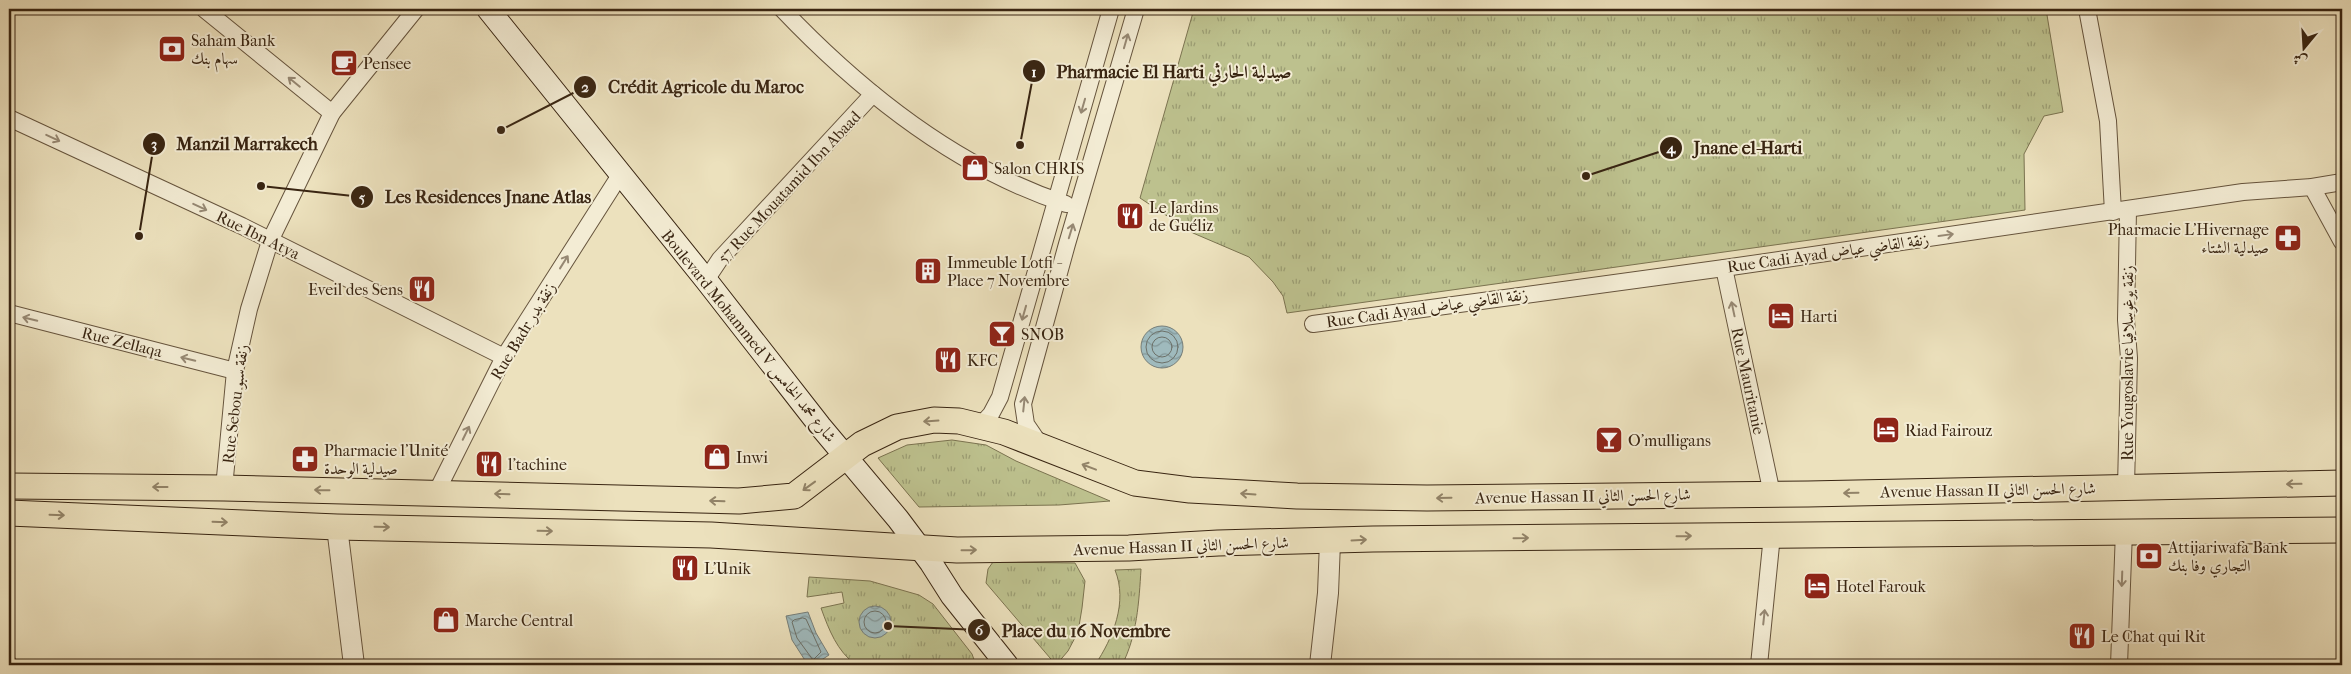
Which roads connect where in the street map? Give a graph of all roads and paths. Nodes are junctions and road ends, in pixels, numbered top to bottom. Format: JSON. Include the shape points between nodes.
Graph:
{"nodes":[{"id":1,"x":204,"y":9,"type":"edge"},
{"id":2,"x":416,"y":9,"type":"edge"},
{"id":3,"x":488,"y":9,"type":"edge"},
{"id":4,"x":782,"y":9,"type":"edge"},
{"id":5,"x":1111,"y":9,"type":"edge"},
{"id":6,"x":1136,"y":9,"type":"edge"},
{"id":7,"x":2087,"y":9,"type":"edge"},
{"id":8,"x":873,"y":94,"type":"junction"},
{"id":9,"x":332,"y":113,"type":"junction"},
{"id":10,"x":9,"y":118,"type":"edge"},
{"id":11,"x":620,"y":174,"type":"junction"},
{"id":12,"x":2342,"y":182,"type":"edge"},
{"id":13,"x":2312,"y":187,"type":"junction"},
{"id":14,"x":1056,"y":201,"type":"junction"},
{"id":15,"x":1078,"y":208,"type":"junction"},
{"id":16,"x":2120,"y":211,"type":"junction"},
{"id":17,"x":270,"y":241,"type":"junction"},
{"id":18,"x":2342,"y":242,"type":"edge"},
{"id":19,"x":1724,"y":268,"type":"junction"},
{"id":20,"x":706,"y":280,"type":"junction"},
{"id":21,"x":9,"y":313,"type":"edge"},
{"id":22,"x":1313,"y":324,"type":"dead end"},
{"id":23,"x":504,"y":357,"type":"junction"},
{"id":24,"x":235,"y":371,"type":"junction"},
{"id":25,"x":980,"y":426,"type":"junction"},
{"id":26,"x":1043,"y":447,"type":"junction"},
{"id":27,"x":844,"y":456,"type":"junction"},
{"id":28,"x":2342,"y":483,"type":"edge"},
{"id":29,"x":9,"y":486,"type":"edge"},
{"id":30,"x":2126,"y":487,"type":"junction"},
{"id":31,"x":224,"y":488,"type":"junction"},
{"id":32,"x":436,"y":492,"type":"junction"},
{"id":33,"x":1772,"y":494,"type":"junction"},
{"id":34,"x":9,"y":513,"type":"edge"},
{"id":35,"x":337,"y":526,"type":"junction"},
{"id":36,"x":2342,"y":530,"type":"edge"},
{"id":37,"x":2124,"y":531,"type":"junction"},
{"id":38,"x":1772,"y":535,"type":"junction"},
{"id":39,"x":1330,"y":542,"type":"junction"},
{"id":40,"x":920,"y":548,"type":"junction"},
{"id":41,"x":354,"y":665,"type":"edge"},
{"id":42,"x":1007,"y":665,"type":"edge"},
{"id":43,"x":1320,"y":665,"type":"edge"},
{"id":44,"x":1759,"y":665,"type":"edge"},
{"id":45,"x":2119,"y":665,"type":"edge"}],
"edges":[{"from":9,"to":1,"type":"street","one_way":true},
{"from":2,"to":9,"type":"street","name":"Rue Sebou زنقة سبو"},
{"from":3,"to":11,"type":"main road","name":"Boulevard Mohammed V شارع محمد الخامس"},
{"from":4,"to":8,"type":"street"},
{"from":5,"to":14,"type":"street","one_way":true},
{"from":15,"to":6,"type":"street","one_way":true},
{"from":7,"to":16,"type":"street","name":"Rue Yougoslavie زنقة يوغوسلافيا","via":[[2108,121]]},
{"from":8,"to":14,"type":"street","via":[[973,163],[1032,193]]},
{"from":8,"to":20,"type":"street","name":"57 Rue Mouatamid Ibn Abaad","via":[[720,259]]},
{"from":9,"to":17,"type":"street","name":"Rue Sebou زنقة سبو"},
{"from":10,"to":17,"type":"street","name":"Rue Ibn Atya","one_way":true},
{"from":11,"to":20,"type":"main road","name":"Boulevard Mohammed V شارع محمد الخامس"},
{"from":23,"to":11,"type":"street","name":"Rue Badr زنقة بدر","one_way":true},
{"from":12,"to":13,"type":"street","name":"Rue Cadi Ayad زنقة القاضي عياض"},
{"from":13,"to":16,"type":"street","name":"Rue Cadi Ayad زنقة القاضي عياض","via":[[2243,192]]},
{"from":13,"to":18,"type":"street"},
{"from":14,"to":15,"type":"street"},
{"from":14,"to":25,"type":"street","one_way":true,"via":[[1000,396]]},
{"from":26,"to":15,"type":"street","one_way":true,"via":[[1026,424],[1023,404]]},
{"from":19,"to":16,"type":"street","name":"Rue Cadi Ayad زنقة القاضي عياض","one_way":true},
{"from":16,"to":30,"type":"street","name":"Rue Yougoslavie زنقة يوغوسلافيا","via":[[2129,358]]},
{"from":17,"to":23,"type":"street","name":"Rue Ibn Atya"},
{"from":17,"to":24,"type":"street","name":"Rue Sebou زنقة سبو","via":[[249,309]]},
{"from":19,"to":22,"type":"street","name":"Rue Cadi Ayad زنقة القاضي عياض"},
{"from":33,"to":19,"type":"street","name":"Rue Mauritanie","one_way":true},
{"from":20,"to":27,"type":"main road","name":"Boulevard Mohammed V شارع محمد الخامس"},
{"from":24,"to":21,"type":"street","name":"Rue Zellaqa","one_way":true},
{"from":32,"to":23,"type":"street","name":"Rue Badr زنقة بدر","one_way":true},
{"from":24,"to":31,"type":"street","name":"Rue Sebou زنقة سبو"},
{"from":25,"to":26,"type":"main road","name":"Avenue Hassan II شارع الحسن الثاني"},
{"from":25,"to":27,"type":"main road","name":"Avenue Hassan II شارع الحسن الثاني","one_way":true,"via":[[959,421],[913,422],[868,440]]},
{"from":33,"to":26,"type":"main road","name":"Avenue Hassan II شارع الحسن الثاني","one_way":true,"via":[[1427,498],[1255,494],[1135,483]]},
{"from":27,"to":32,"type":"main road","name":"Avenue Hassan II شارع الحسن الثاني","one_way":true,"via":[[794,496],[766,500]]},
{"from":27,"to":40,"type":"main road","name":"Boulevard Mohammed V شارع محمد الخامس"},
{"from":28,"to":30,"type":"main road","name":"Avenue Hassan II شارع الحسن الثاني","one_way":true},
{"from":31,"to":29,"type":"main road","name":"Avenue Hassan II شارع الحسن الثاني","one_way":true},
{"from":30,"to":33,"type":"main road","name":"Avenue Hassan II شارع الحسن الثاني","one_way":true},
{"from":32,"to":31,"type":"main road","name":"Avenue Hassan II شارع الحسن الثاني","one_way":true},
{"from":34,"to":35,"type":"main road","name":"Avenue Hassan II شارع الحسن الثاني","one_way":true},
{"from":35,"to":40,"type":"main road","name":"Avenue Hassan II شارع الحسن الثاني","one_way":true,"via":[[710,535]]},
{"from":35,"to":41,"type":"street"},
{"from":36,"to":37,"type":"main road","name":"Avenue Hassan II شارع الحسن الثاني"},
{"from":37,"to":38,"type":"main road","name":"Avenue Hassan II شارع الحسن الثاني"},
{"from":37,"to":45,"type":"street","one_way":true},
{"from":39,"to":38,"type":"main road","name":"Avenue Hassan II شارع الحسن الثاني","one_way":true},
{"from":44,"to":38,"type":"street","one_way":true},
{"from":40,"to":39,"type":"main road","name":"Avenue Hassan II شارع الحسن الثاني","one_way":true,"via":[[1070,549]]},
{"from":39,"to":43,"type":"street"},
{"from":40,"to":42,"type":"main road","name":"Boulevard Mohammed V شارع محمد الخامس","via":[[952,596]]}]}
